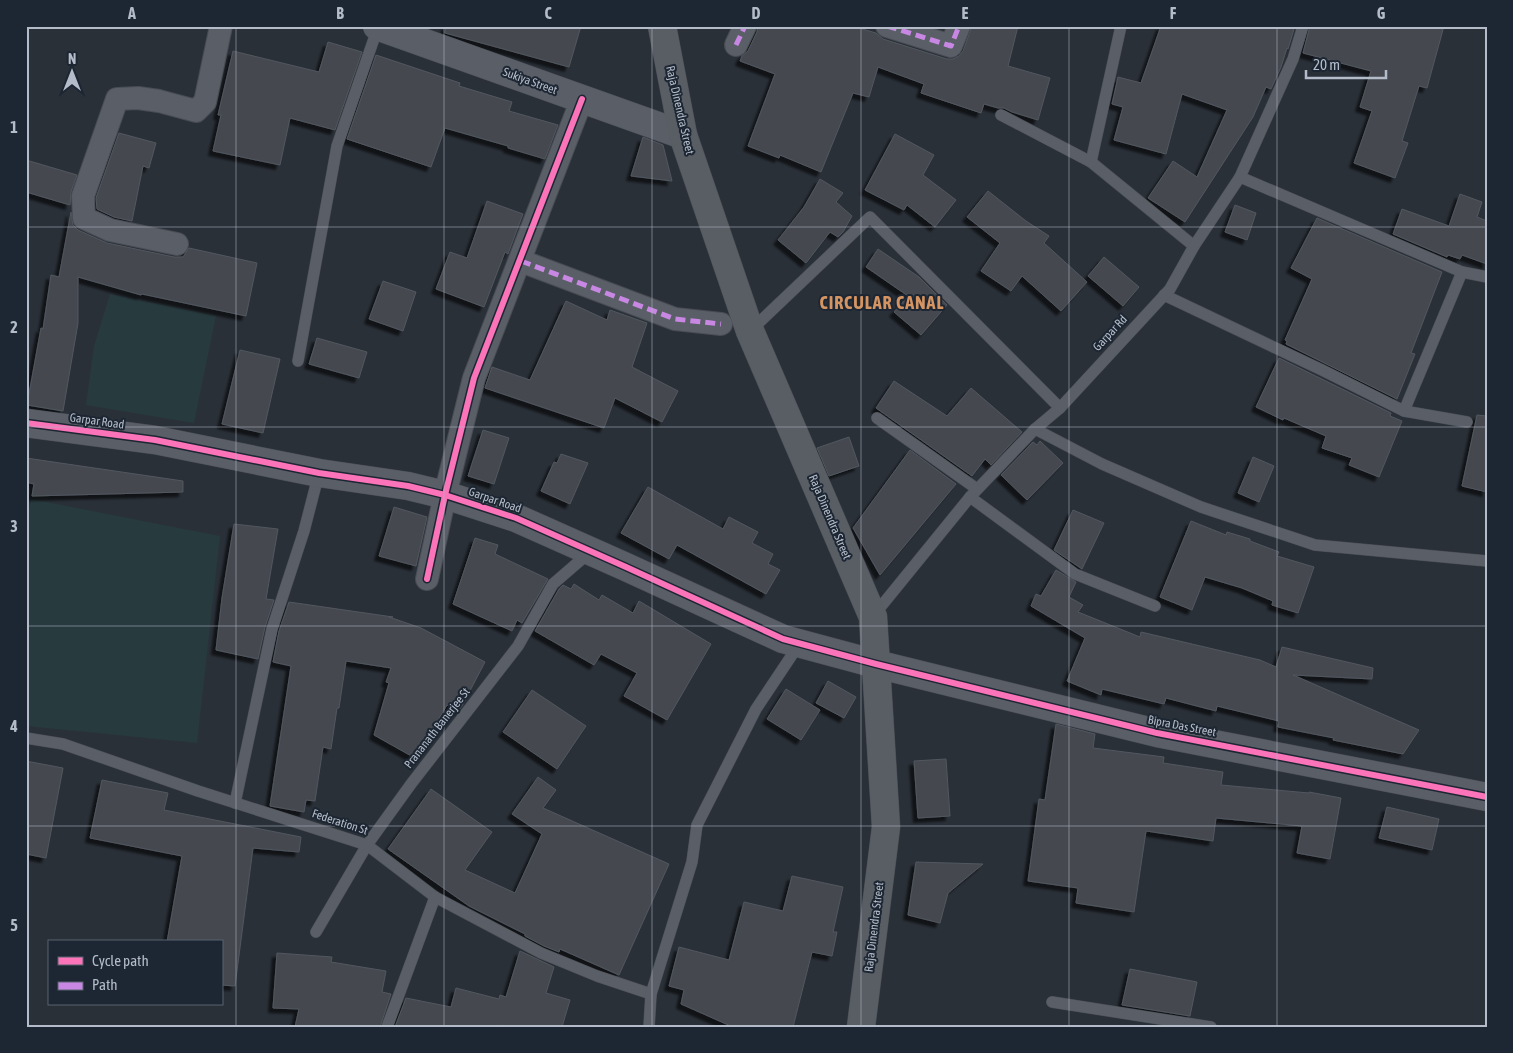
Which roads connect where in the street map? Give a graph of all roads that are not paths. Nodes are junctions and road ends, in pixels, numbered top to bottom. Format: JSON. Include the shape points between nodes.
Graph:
{"nodes":[{"id":1,"x":221,"y":26,"type":"edge"},
{"id":2,"x":378,"y":26,"type":"edge"},
{"id":3,"x":662,"y":26,"type":"edge"},
{"id":4,"x":887,"y":26,"type":"edge"},
{"id":5,"x":958,"y":26,"type":"edge"},
{"id":6,"x":1121,"y":26,"type":"edge"},
{"id":7,"x":1303,"y":26,"type":"edge"},
{"id":8,"x":582,"y":99,"type":"junction"},
{"id":9,"x":1002,"y":115,"type":"dead end"},
{"id":10,"x":684,"y":135,"type":"junction"},
{"id":11,"x":1090,"y":162,"type":"junction"},
{"id":12,"x":1240,"y":177,"type":"junction"},
{"id":13,"x":177,"y":244,"type":"dead end"},
{"id":14,"x":1194,"y":246,"type":"junction"},
{"id":15,"x":520,"y":261,"type":"junction"},
{"id":16,"x":1462,"y":272,"type":"junction"},
{"id":17,"x":1487,"y":278,"type":"edge"},
{"id":18,"x":1164,"y":295,"type":"junction"},
{"id":19,"x":721,"y":324,"type":"dead end"},
{"id":20,"x":750,"y":331,"type":"junction"},
{"id":21,"x":298,"y":361,"type":"dead end"},
{"id":22,"x":1060,"y":408,"type":"junction"},
{"id":23,"x":1404,"y":412,"type":"junction"},
{"id":24,"x":877,"y":418,"type":"dead end"},
{"id":25,"x":26,"y":422,"type":"edge"},
{"id":26,"x":1467,"y":422,"type":"dead end"},
{"id":27,"x":1035,"y":429,"type":"junction"},
{"id":28,"x":319,"y":473,"type":"junction"},
{"id":29,"x":973,"y":493,"type":"junction"},
{"id":30,"x":445,"y":496,"type":"junction"},
{"id":31,"x":591,"y":551,"type":"junction"},
{"id":32,"x":1487,"y":561,"type":"edge"},
{"id":33,"x":427,"y":579,"type":"dead end"},
{"id":34,"x":1154,"y":606,"type":"dead end"},
{"id":35,"x":873,"y":616,"type":"junction"},
{"id":36,"x":800,"y":644,"type":"junction"},
{"id":37,"x":876,"y":664,"type":"junction"},
{"id":38,"x":26,"y":738,"type":"edge"},
{"id":39,"x":1487,"y":797,"type":"edge"},
{"id":40,"x":235,"y":803,"type":"junction"},
{"id":41,"x":367,"y":844,"type":"junction"},
{"id":42,"x":435,"y":897,"type":"junction"},
{"id":43,"x":316,"y":932,"type":"dead end"},
{"id":44,"x":651,"y":994,"type":"junction"},
{"id":45,"x":1052,"y":1002,"type":"dead end"},
{"id":46,"x":387,"y":1027,"type":"edge"},
{"id":47,"x":649,"y":1027,"type":"edge"},
{"id":48,"x":861,"y":1027,"type":"edge"},
{"id":49,"x":1212,"y":1027,"type":"edge"}],
"edges":[{"from":1,"to":13,"type":"street","via":[[204,102],[196,111],[138,98],[117,100],[83,196],[84,218],[110,230]]},
{"from":2,"to":8,"type":"street","name":"Sukiya Street"},
{"from":2,"to":21,"type":"lane","via":[[338,146]]},
{"from":3,"to":10,"type":"main road","name":"Raja Dinendra Street"},
{"from":4,"to":5,"type":"street","via":[[951,46]]},
{"from":6,"to":11,"type":"lane"},
{"from":7,"to":12,"type":"lane","name":"Garpar Rd","via":[[1293,59]]},
{"from":8,"to":10,"type":"street","name":"Sukiya Street"},
{"from":8,"to":15,"type":"street"},
{"from":9,"to":11,"type":"lane"},
{"from":10,"to":20,"type":"main road","name":"Raja Dinendra Street"},
{"from":11,"to":14,"type":"lane"},
{"from":12,"to":14,"type":"lane","name":"Garpar Rd"},
{"from":12,"to":16,"type":"lane"},
{"from":14,"to":18,"type":"lane","name":"Garpar Rd"},
{"from":15,"to":19,"type":"street","via":[[675,319]]},
{"from":15,"to":30,"type":"street","via":[[474,378]]},
{"from":16,"to":17,"type":"lane"},
{"from":16,"to":23,"type":"lane"},
{"from":18,"to":22,"type":"lane","name":"Garpar Rd"},
{"from":18,"to":23,"type":"lane"},
{"from":20,"to":22,"type":"lane","via":[[870,217]]},
{"from":20,"to":35,"type":"main road","name":"Raja Dinendra Street"},
{"from":22,"to":27,"type":"lane","name":"Garpar Rd"},
{"from":23,"to":26,"type":"lane"},
{"from":24,"to":29,"type":"lane"},
{"from":25,"to":28,"type":"street","name":"Garpar Road","via":[[155,440]]},
{"from":27,"to":29,"type":"lane","name":"Garpar Rd"},
{"from":27,"to":32,"type":"lane","via":[[1102,464],[1201,507],[1315,545]]},
{"from":28,"to":30,"type":"street","name":"Garpar Road","via":[[408,486]]},
{"from":28,"to":40,"type":"lane","via":[[272,629]]},
{"from":29,"to":34,"type":"lane","via":[[1075,574]]},
{"from":29,"to":35,"type":"lane","name":"Garpar Rd"},
{"from":30,"to":31,"type":"street","name":"Garpar Road","via":[[516,518]]},
{"from":30,"to":33,"type":"street"},
{"from":31,"to":36,"type":"street","name":"Garpar Road"},
{"from":31,"to":41,"type":"lane","name":"Prananath Banerjee St","via":[[553,584],[518,646]]},
{"from":35,"to":37,"type":"main road","name":"Raja Dinendra Street"},
{"from":36,"to":37,"type":"street","name":"Garpar Road"},
{"from":36,"to":44,"type":"lane","via":[[756,709],[697,825],[692,862]]},
{"from":37,"to":39,"type":"street","name":"Bipra Das Street","via":[[1157,733]]},
{"from":37,"to":48,"type":"main road","name":"Raja Dinendra Street","via":[[886,827]]},
{"from":38,"to":40,"type":"lane","name":"Federation St","via":[[62,744]]},
{"from":40,"to":41,"type":"lane","name":"Federation St"},
{"from":41,"to":42,"type":"lane","name":"Federation St"},
{"from":41,"to":43,"type":"lane","name":"Prananath Banerjee St"},
{"from":42,"to":44,"type":"lane","name":"Federation St","via":[[542,953]]},
{"from":42,"to":46,"type":"lane"},
{"from":44,"to":47,"type":"lane"},
{"from":45,"to":49,"type":"lane"}]}
